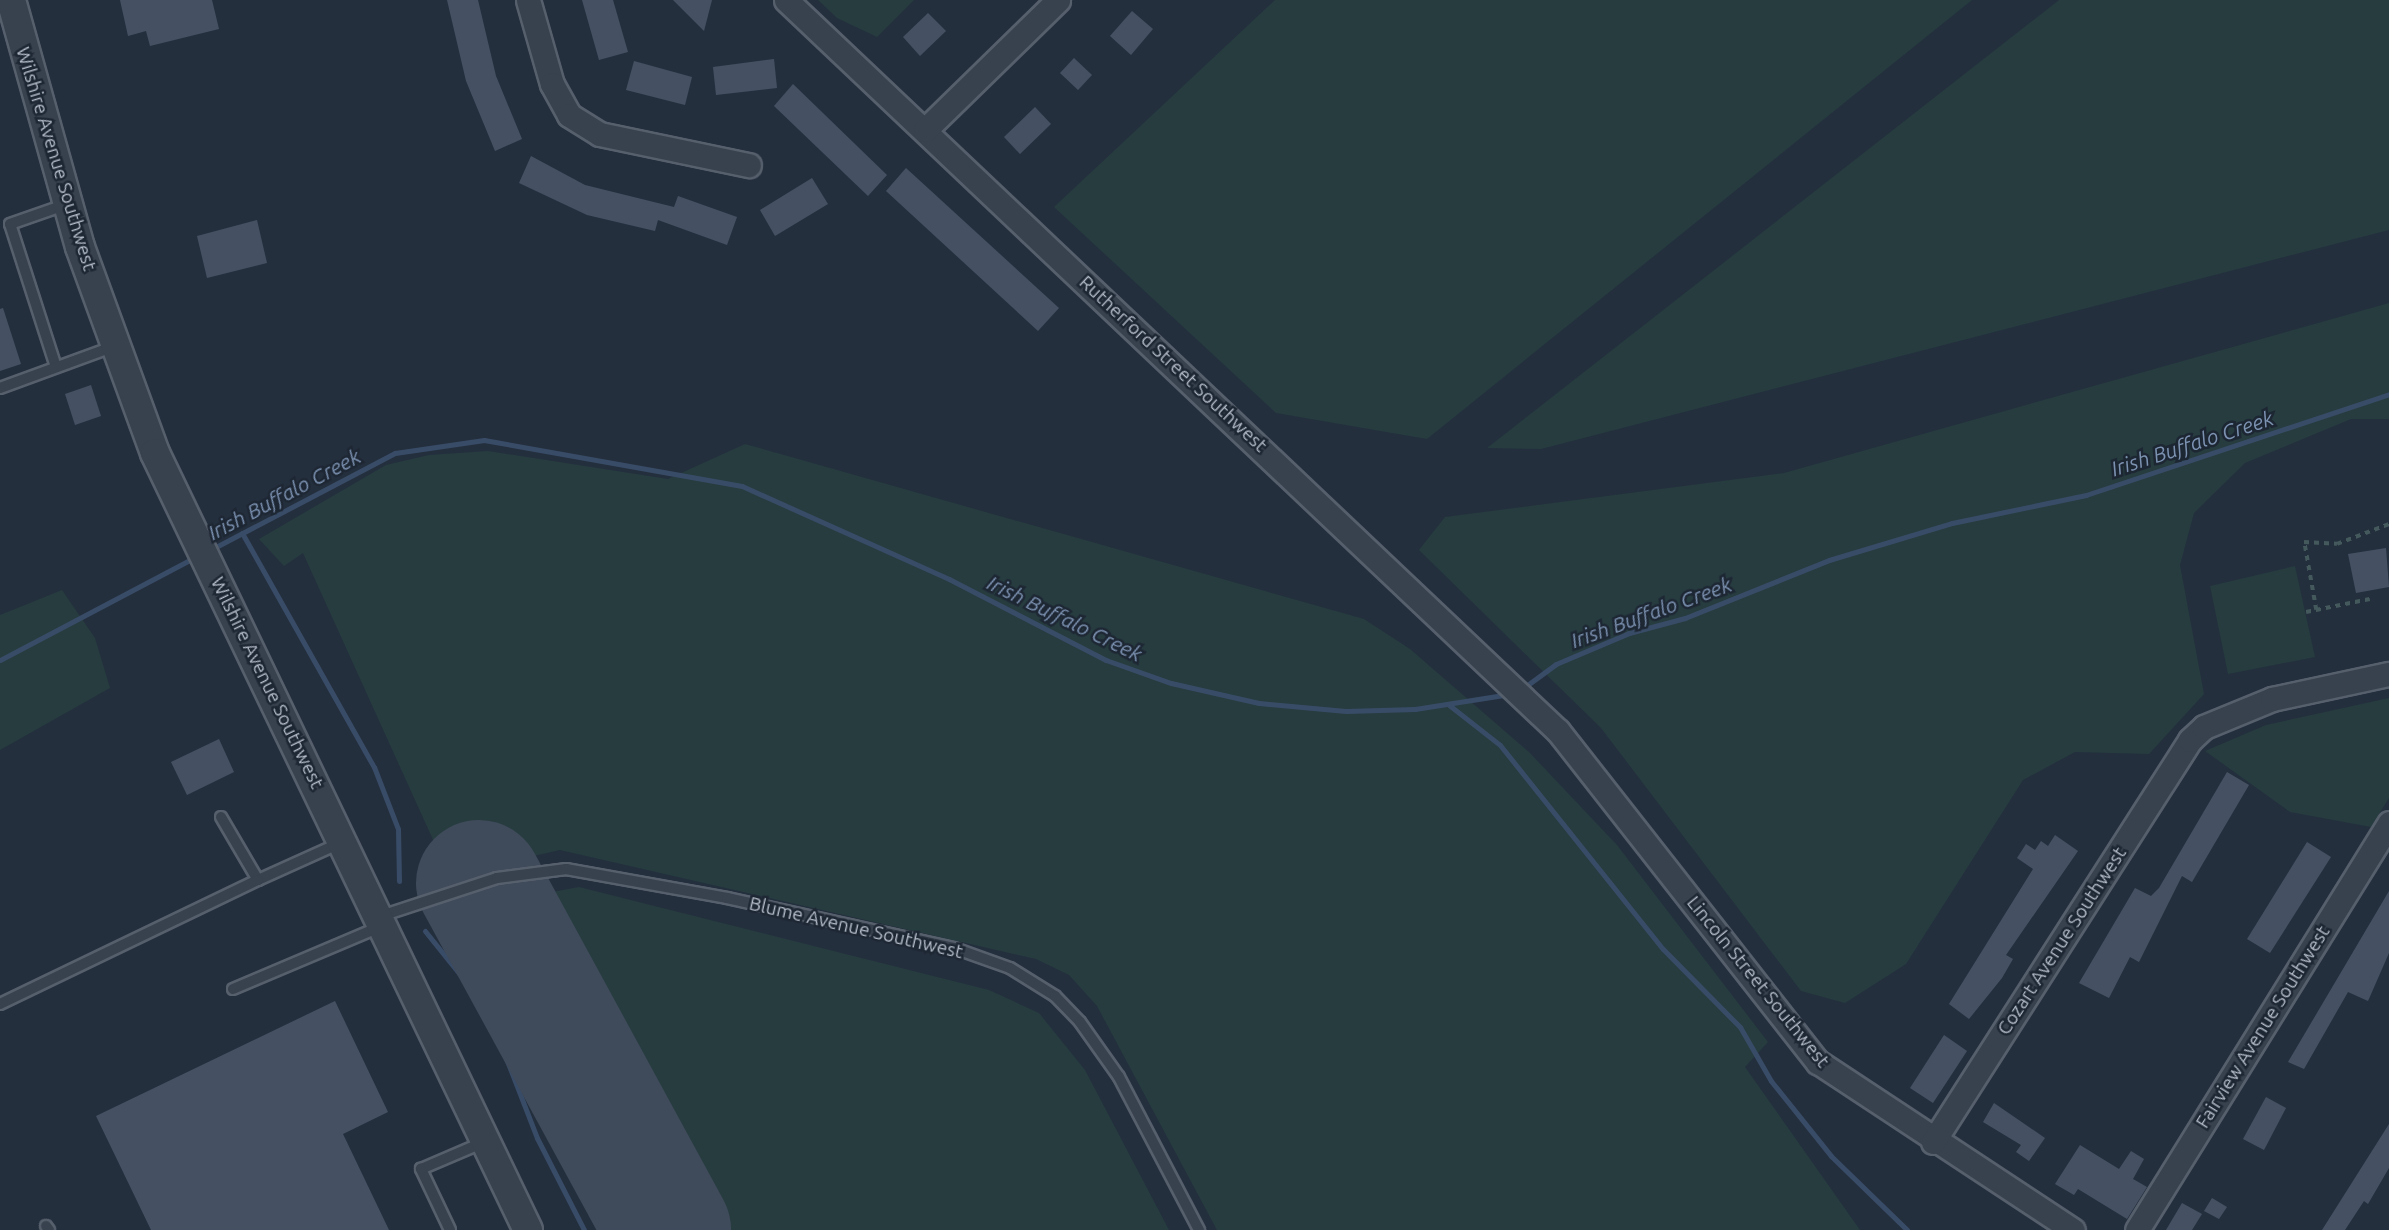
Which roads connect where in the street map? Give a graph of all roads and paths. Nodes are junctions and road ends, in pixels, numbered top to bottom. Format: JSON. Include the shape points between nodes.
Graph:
{"nodes":[{"id":1,"x":11,"y":0,"type":"edge"},
{"id":2,"x":528,"y":0,"type":"edge"},
{"id":3,"x":786,"y":0,"type":"edge"},
{"id":4,"x":1058,"y":0,"type":"edge"},
{"id":5,"x":925,"y":131,"type":"junction"},
{"id":6,"x":749,"y":166,"type":"dead end"},
{"id":7,"x":68,"y":203,"type":"junction"},
{"id":8,"x":5,"y":225,"type":"edge"},
{"id":9,"x":118,"y":345,"type":"junction"},
{"id":10,"x":56,"y":367,"type":"junction"},
{"id":11,"x":0,"y":387,"type":"edge"},
{"id":12,"x":2389,"y":524,"type":"edge"},
{"id":13,"x":2370,"y":599,"type":"dead end"},
{"id":14,"x":2316,"y":610,"type":"junction"},
{"id":15,"x":2306,"y":612,"type":"dead end"},
{"id":16,"x":2389,"y":674,"type":"edge"},
{"id":17,"x":1558,"y":731,"type":"joint"},
{"id":18,"x":221,"y":817,"type":"dead end"},
{"id":19,"x":2389,"y":823,"type":"edge"},
{"id":20,"x":346,"y":841,"type":"junction"},
{"id":21,"x":258,"y":880,"type":"junction"},
{"id":22,"x":383,"y":920,"type":"junction"},
{"id":23,"x":233,"y":989,"type":"dead end"},
{"id":24,"x":0,"y":1004,"type":"edge"},
{"id":25,"x":487,"y":1141,"type":"junction"},
{"id":26,"x":1933,"y":1142,"type":"junction"},
{"id":27,"x":450,"y":1230,"type":"edge"},
{"id":28,"x":528,"y":1230,"type":"edge"},
{"id":29,"x":1199,"y":1230,"type":"edge"},
{"id":30,"x":2073,"y":1230,"type":"edge"},
{"id":31,"x":2137,"y":1230,"type":"edge"}],
"edges":[{"from":1,"to":7,"type":"street","name":"Wilshire Avenue Southwest"},
{"from":2,"to":6,"type":"street","via":[[552,84],[569,115],[600,134]]},
{"from":3,"to":5,"type":"street","name":"Rutherford Street Southwest"},
{"from":4,"to":5,"type":"street"},
{"from":5,"to":17,"type":"street","name":"Rutherford Street Southwest"},
{"from":7,"to":8,"type":"lane"},
{"from":7,"to":9,"type":"street","name":"Wilshire Avenue Southwest"},
{"from":8,"to":10,"type":"lane"},
{"from":9,"to":10,"type":"lane"},
{"from":9,"to":20,"type":"street","name":"Wilshire Avenue Southwest","via":[[167,479]]},
{"from":10,"to":11,"type":"lane"},
{"from":12,"to":14,"type":"path","via":[[2337,544],[2304,542]]},
{"from":13,"to":14,"type":"path"},
{"from":14,"to":15,"type":"path"},
{"from":16,"to":26,"type":"street","name":"Cozart Avenue Southwest","via":[[2272,699],[2204,727],[2190,740]]},
{"from":17,"to":26,"type":"street","name":"Lincoln Street Southwest","via":[[1818,1062]]},
{"from":18,"to":21,"type":"lane"},
{"from":19,"to":31,"type":"street","name":"Fairview Avenue Southwest"},
{"from":20,"to":21,"type":"lane"},
{"from":20,"to":22,"type":"street","name":"Wilshire Avenue Southwest"},
{"from":21,"to":24,"type":"lane"},
{"from":22,"to":23,"type":"lane","name":"Blume Avenue Southwest"},
{"from":22,"to":25,"type":"street","name":"Wilshire Avenue Southwest"},
{"from":22,"to":29,"type":"lane","name":"Blume Avenue Southwest","via":[[497,877],[566,869],[954,948],[1010,968],[1055,996],[1080,1022],[1119,1077]]},
{"from":25,"to":27,"type":"lane","via":[[421,1169]]},
{"from":25,"to":28,"type":"street","name":"Wilshire Avenue Southwest"},
{"from":26,"to":30,"type":"street","name":"Lincoln Street Southwest"}]}
